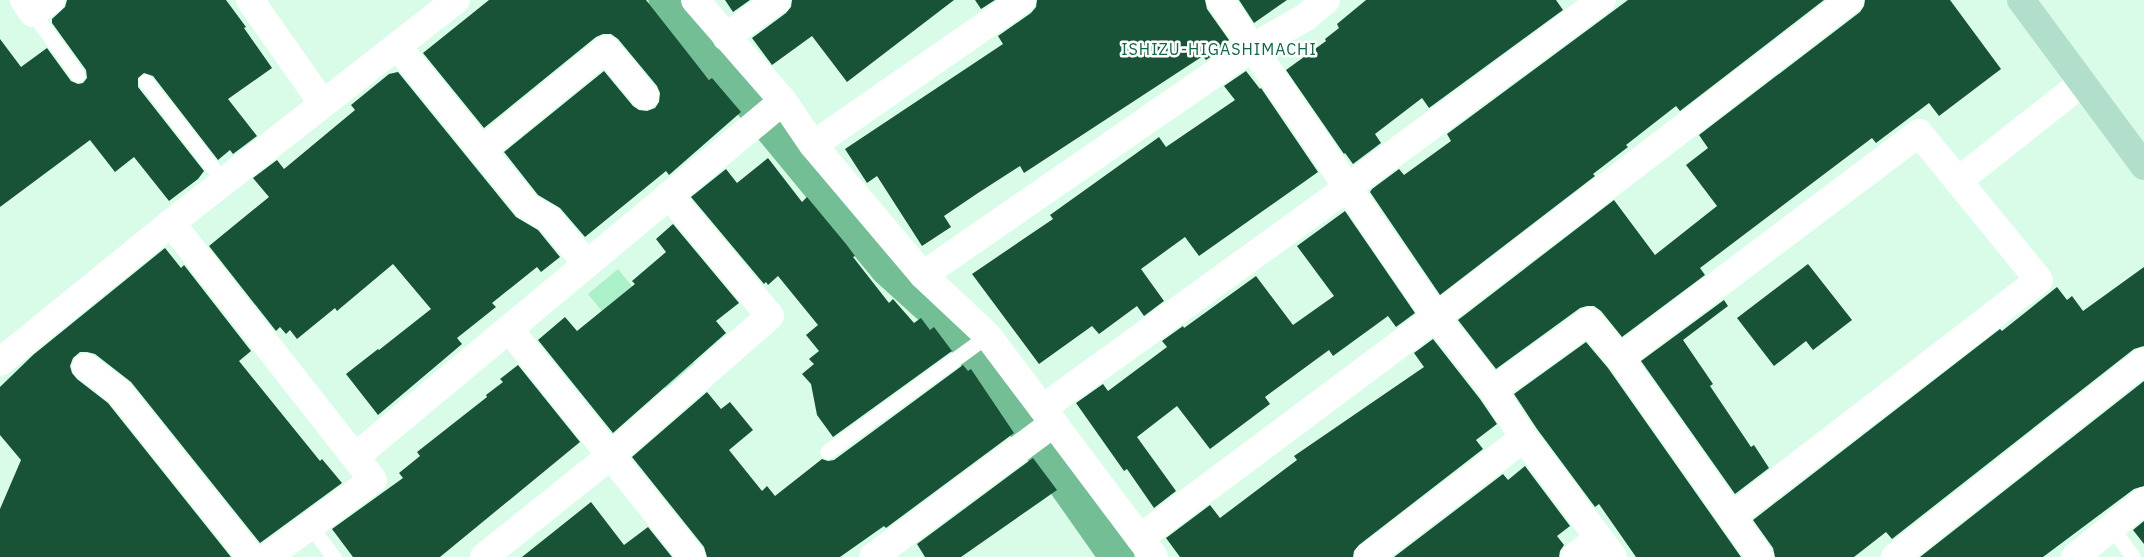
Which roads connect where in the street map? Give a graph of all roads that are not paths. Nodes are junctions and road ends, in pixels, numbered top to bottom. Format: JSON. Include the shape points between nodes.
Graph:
{"nodes":[{"id":1,"x":250,"y":0,"type":"edge"},
{"id":2,"x":454,"y":0,"type":"edge"},
{"id":3,"x":695,"y":0,"type":"edge"},
{"id":4,"x":777,"y":0,"type":"edge"},
{"id":5,"x":1022,"y":0,"type":"edge"},
{"id":6,"x":1220,"y":0,"type":"edge"},
{"id":7,"x":1326,"y":0,"type":"edge"},
{"id":8,"x":1602,"y":0,"type":"edge"},
{"id":9,"x":1850,"y":0,"type":"edge"},
{"id":10,"x":2021,"y":0,"type":"edge"},
{"id":11,"x":36,"y":4,"type":"edge"},
{"id":12,"x":726,"y":37,"type":"junction"},
{"id":13,"x":397,"y":46,"type":"junction"},
{"id":14,"x":1253,"y":47,"type":"junction"},
{"id":15,"x":78,"y":75,"type":"dead end"},
{"id":16,"x":146,"y":82,"type":"dead end"},
{"id":17,"x":2082,"y":83,"type":"junction"},
{"id":18,"x":645,"y":96,"type":"dead end"},
{"id":19,"x":783,"y":101,"type":"junction"},
{"id":20,"x":323,"y":104,"type":"junction"},
{"id":21,"x":813,"y":145,"type":"junction"},
{"id":22,"x":482,"y":150,"type":"junction"},
{"id":23,"x":2144,"y":166,"type":"edge"},
{"id":24,"x":1958,"y":181,"type":"junction"},
{"id":25,"x":224,"y":182,"type":"junction"},
{"id":26,"x":1347,"y":188,"type":"junction"},
{"id":27,"x":669,"y":195,"type":"junction"},
{"id":28,"x":171,"y":223,"type":"junction"},
{"id":29,"x":587,"y":264,"type":"junction"},
{"id":30,"x":924,"y":275,"type":"junction"},
{"id":31,"x":1436,"y":317,"type":"junction"},
{"id":32,"x":509,"y":329,"type":"junction"},
{"id":33,"x":983,"y":340,"type":"junction"},
{"id":34,"x":1620,"y":358,"type":"junction"},
{"id":35,"x":2144,"y":361,"type":"edge"},
{"id":36,"x":0,"y":362,"type":"edge"},
{"id":37,"x":86,"y":367,"type":"dead end"},
{"id":38,"x":1493,"y":390,"type":"junction"},
{"id":39,"x":1040,"y":427,"type":"junction"},
{"id":40,"x":1524,"y":438,"type":"junction"},
{"id":41,"x":828,"y":452,"type":"dead end"},
{"id":42,"x":610,"y":456,"type":"junction"},
{"id":43,"x":355,"y":457,"type":"junction"},
{"id":44,"x":2144,"y":501,"type":"edge"},
{"id":45,"x":1731,"y":517,"type":"junction"},
{"id":46,"x":310,"y":526,"type":"junction"},
{"id":47,"x":2112,"y":527,"type":"junction"},
{"id":48,"x":1606,"y":547,"type":"edge"},
{"id":49,"x":1147,"y":548,"type":"edge"},
{"id":50,"x":250,"y":557,"type":"edge"},
{"id":51,"x":267,"y":557,"type":"edge"},
{"id":52,"x":334,"y":557,"type":"edge"},
{"id":53,"x":484,"y":557,"type":"edge"},
{"id":54,"x":692,"y":557,"type":"edge"},
{"id":55,"x":873,"y":557,"type":"edge"},
{"id":56,"x":1368,"y":557,"type":"edge"},
{"id":57,"x":1574,"y":557,"type":"edge"},
{"id":58,"x":1760,"y":557,"type":"edge"},
{"id":59,"x":1894,"y":557,"type":"edge"},
{"id":60,"x":2075,"y":557,"type":"edge"},
{"id":61,"x":2133,"y":557,"type":"edge"}],
"edges":[{"from":1,"to":20,"type":"street"},
{"from":2,"to":13,"type":"street"},
{"from":3,"to":12,"type":"street"},
{"from":4,"to":12,"type":"street"},
{"from":5,"to":21,"type":"street"},
{"from":6,"to":14,"type":"street"},
{"from":7,"to":14,"type":"street","via":[[1306,17]]},
{"from":8,"to":26,"type":"street"},
{"from":9,"to":31,"type":"street"},
{"from":10,"to":17,"type":"street"},
{"from":11,"to":15,"type":"lane"},
{"from":12,"to":19,"type":"street"},
{"from":13,"to":20,"type":"street"},
{"from":13,"to":22,"type":"street"},
{"from":14,"to":26,"type":"street"},
{"from":14,"to":30,"type":"street"},
{"from":16,"to":25,"type":"lane"},
{"from":17,"to":23,"type":"street"},
{"from":17,"to":24,"type":"street"},
{"from":18,"to":22,"type":"street","via":[[606,49]]},
{"from":19,"to":21,"type":"street"},
{"from":19,"to":27,"type":"street"},
{"from":20,"to":25,"type":"street"},
{"from":21,"to":30,"type":"street"},
{"from":22,"to":29,"type":"street","via":[[528,207],[548,218]]},
{"from":24,"to":34,"type":"street","via":[[1919,133]]},
{"from":24,"to":45,"type":"street","via":[[2039,280]]},
{"from":25,"to":28,"type":"street"},
{"from":26,"to":31,"type":"street"},
{"from":26,"to":39,"type":"street"},
{"from":27,"to":29,"type":"street"},
{"from":27,"to":42,"type":"street","via":[[770,316]]},
{"from":28,"to":36,"type":"street"},
{"from":28,"to":43,"type":"street"},
{"from":29,"to":32,"type":"street"},
{"from":30,"to":33,"type":"street"},
{"from":31,"to":38,"type":"street"},
{"from":31,"to":49,"type":"street"},
{"from":32,"to":42,"type":"street"},
{"from":32,"to":43,"type":"street"},
{"from":33,"to":39,"type":"street"},
{"from":33,"to":41,"type":"lane"},
{"from":34,"to":38,"type":"street","via":[[1589,321]]},
{"from":34,"to":45,"type":"street"},
{"from":35,"to":59,"type":"street"},
{"from":37,"to":50,"type":"street","via":[[119,392]]},
{"from":38,"to":40,"type":"street"},
{"from":39,"to":49,"type":"street"},
{"from":39,"to":55,"type":"street"},
{"from":40,"to":48,"type":"street"},
{"from":40,"to":56,"type":"street"},
{"from":42,"to":53,"type":"street"},
{"from":42,"to":54,"type":"street"},
{"from":43,"to":46,"type":"street","via":[[373,480]]},
{"from":44,"to":47,"type":"street"},
{"from":45,"to":58,"type":"street"},
{"from":46,"to":51,"type":"street"},
{"from":46,"to":52,"type":"lane"},
{"from":47,"to":60,"type":"street"},
{"from":47,"to":61,"type":"lane"},
{"from":48,"to":57,"type":"street"}]}
